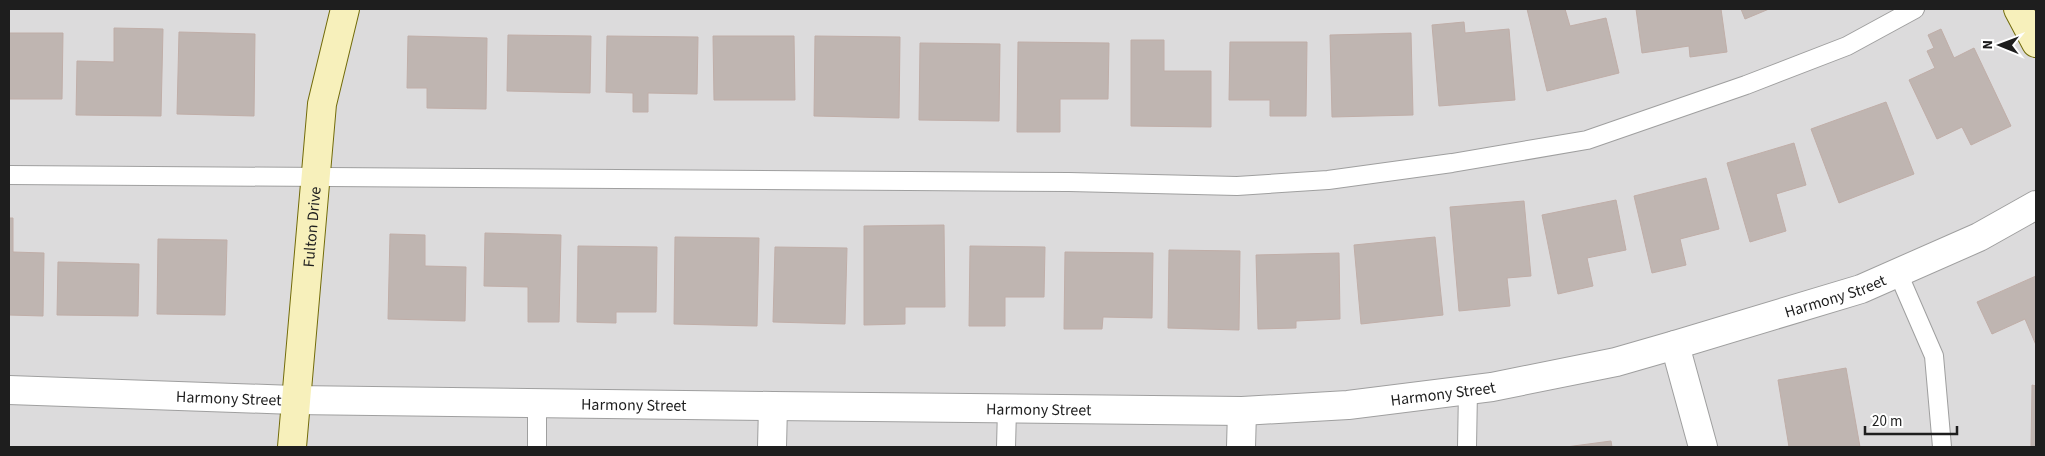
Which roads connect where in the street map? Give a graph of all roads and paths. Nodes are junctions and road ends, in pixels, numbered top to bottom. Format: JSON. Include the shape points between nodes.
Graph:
{"nodes":[{"id":1,"x":345,"y":9,"type":"edge"},
{"id":2,"x":1914,"y":9,"type":"edge"},
{"id":3,"x":2018,"y":9,"type":"edge"},
{"id":4,"x":2036,"y":43,"type":"edge"},
{"id":5,"x":9,"y":175,"type":"edge"},
{"id":6,"x":315,"y":177,"type":"junction"},
{"id":7,"x":2036,"y":205,"type":"edge"},
{"id":8,"x":1898,"y":272,"type":"junction"},
{"id":9,"x":1675,"y":345,"type":"junction"},
{"id":10,"x":9,"y":390,"type":"edge"},
{"id":11,"x":1468,"y":390,"type":"junction"},
{"id":12,"x":294,"y":400,"type":"junction"},
{"id":13,"x":538,"y":403,"type":"junction"},
{"id":14,"x":773,"y":406,"type":"junction"},
{"id":15,"x":1007,"y":409,"type":"junction"},
{"id":16,"x":1242,"y":411,"type":"junction"},
{"id":17,"x":292,"y":447,"type":"edge"},
{"id":18,"x":537,"y":447,"type":"edge"},
{"id":19,"x":772,"y":447,"type":"edge"},
{"id":20,"x":1006,"y":447,"type":"edge"},
{"id":21,"x":1241,"y":447,"type":"edge"},
{"id":22,"x":1467,"y":447,"type":"edge"},
{"id":23,"x":1703,"y":447,"type":"edge"},
{"id":24,"x":1942,"y":447,"type":"edge"}],
"edges":[{"from":1,"to":6,"type":"main road","name":"Fulton Drive","via":[[322,104]]},
{"from":2,"to":6,"type":"lane","via":[[1847,46],[1587,140],[1328,180],[1237,186]]},
{"from":3,"to":4,"type":"main road"},
{"from":5,"to":6,"type":"lane"},
{"from":6,"to":12,"type":"main road","name":"Fulton Drive"},
{"from":7,"to":8,"type":"street","name":"Harmony Street","via":[[1979,237]]},
{"from":8,"to":9,"type":"street","name":"Harmony Street","via":[[1861,289]]},
{"from":8,"to":24,"type":"lane","via":[[1934,356]]},
{"from":9,"to":11,"type":"street","name":"Harmony Street","via":[[1616,362]]},
{"from":9,"to":23,"type":"street"},
{"from":10,"to":12,"type":"street","name":"Harmony Street"},
{"from":11,"to":16,"type":"street","name":"Harmony Street","via":[[1348,405]]},
{"from":11,"to":22,"type":"lane"},
{"from":12,"to":13,"type":"street","name":"Harmony Street"},
{"from":12,"to":17,"type":"main road","name":"Fulton Drive"},
{"from":13,"to":14,"type":"street","name":"Harmony Street"},
{"from":13,"to":18,"type":"lane"},
{"from":14,"to":15,"type":"street","name":"Harmony Street"},
{"from":14,"to":19,"type":"street"},
{"from":15,"to":16,"type":"street","name":"Harmony Street"},
{"from":15,"to":20,"type":"lane"},
{"from":16,"to":21,"type":"street"}]}
